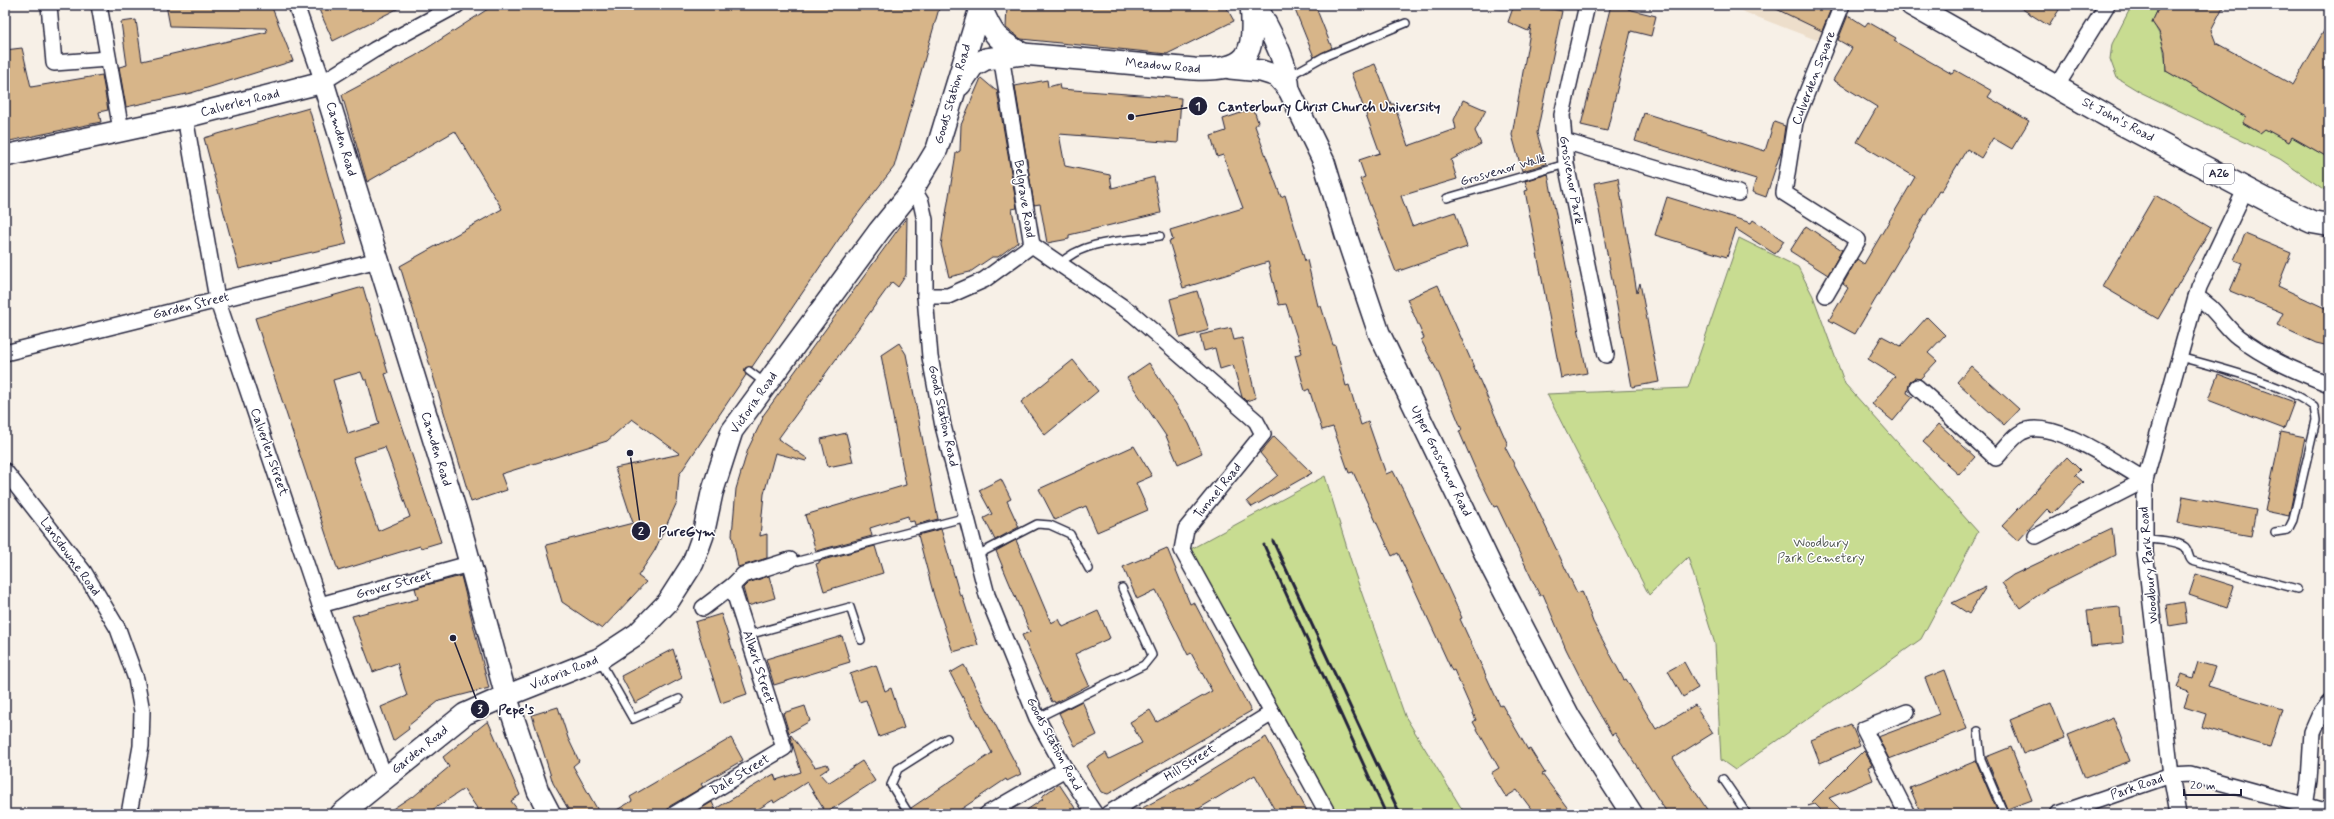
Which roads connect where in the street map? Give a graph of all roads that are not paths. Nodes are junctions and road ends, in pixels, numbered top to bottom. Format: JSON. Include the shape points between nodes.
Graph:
{"nodes":[{"id":1,"x":49,"y":5,"type":"edge"},
{"id":2,"x":99,"y":5,"type":"edge"},
{"id":3,"x":296,"y":5,"type":"edge"},
{"id":4,"x":457,"y":5,"type":"edge"},
{"id":5,"x":1251,"y":5,"type":"edge"},
{"id":6,"x":1256,"y":5,"type":"edge"},
{"id":7,"x":1587,"y":5,"type":"edge"},
{"id":8,"x":1842,"y":5,"type":"edge"},
{"id":9,"x":2107,"y":5,"type":"edge"},
{"id":10,"x":981,"y":6,"type":"edge"},
{"id":11,"x":1920,"y":7,"type":"edge"},
{"id":12,"x":1406,"y":23,"type":"dead end"},
{"id":13,"x":1023,"y":54,"type":"junction"},
{"id":14,"x":1001,"y":56,"type":"junction"},
{"id":15,"x":108,"y":59,"type":"junction"},
{"id":16,"x":1230,"y":68,"type":"junction"},
{"id":17,"x":323,"y":82,"type":"junction"},
{"id":18,"x":1289,"y":83,"type":"junction"},
{"id":19,"x":2056,"y":86,"type":"junction"},
{"id":20,"x":957,"y":88,"type":"junction"},
{"id":21,"x":185,"y":117,"type":"junction"},
{"id":22,"x":121,"y":130,"type":"junction"},
{"id":23,"x":1564,"y":141,"type":"junction"},
{"id":24,"x":5,"y":156,"type":"edge"},
{"id":25,"x":1566,"y":164,"type":"junction"},
{"id":26,"x":2246,"y":188,"type":"junction"},
{"id":27,"x":913,"y":189,"type":"junction"},
{"id":28,"x":1738,"y":193,"type":"dead end"},
{"id":29,"x":1447,"y":198,"type":"dead end"},
{"id":30,"x":2329,"y":225,"type":"edge"},
{"id":31,"x":1160,"y":236,"type":"dead end"},
{"id":32,"x":1032,"y":245,"type":"junction"},
{"id":33,"x":378,"y":260,"type":"junction"},
{"id":34,"x":1060,"y":264,"type":"junction"},
{"id":35,"x":1826,"y":295,"type":"dead end"},
{"id":36,"x":925,"y":296,"type":"junction"},
{"id":37,"x":2196,"y":297,"type":"junction"},
{"id":38,"x":217,"y":299,"type":"junction"},
{"id":39,"x":5,"y":353,"type":"edge"},
{"id":40,"x":1606,"y":355,"type":"dead end"},
{"id":41,"x":2180,"y":357,"type":"junction"},
{"id":42,"x":749,"y":371,"type":"dead end"},
{"id":43,"x":767,"y":384,"type":"junction"},
{"id":44,"x":2329,"y":384,"type":"edge"},
{"id":45,"x":1917,"y":387,"type":"dead end"},
{"id":46,"x":5,"y":471,"type":"edge"},
{"id":47,"x":2144,"y":480,"type":"junction"},
{"id":48,"x":967,"y":517,"type":"junction"},
{"id":49,"x":2275,"y":532,"type":"dead end"},
{"id":50,"x":2036,"y":536,"type":"dead end"},
{"id":51,"x":2144,"y":539,"type":"junction"},
{"id":52,"x":977,"y":555,"type":"junction"},
{"id":53,"x":794,"y":560,"type":"joint"},
{"id":54,"x":468,"y":564,"type":"junction"},
{"id":55,"x":1089,"y":569,"type":"dead end"},
{"id":56,"x":732,"y":586,"type":"junction"},
{"id":57,"x":1122,"y":588,"type":"dead end"},
{"id":58,"x":2297,"y":589,"type":"dead end"},
{"id":59,"x":320,"y":605,"type":"junction"},
{"id":60,"x":703,"y":608,"type":"dead end"},
{"id":61,"x":748,"y":635,"type":"junction"},
{"id":62,"x":861,"y":640,"type":"dead end"},
{"id":63,"x":599,"y":660,"type":"junction"},
{"id":64,"x":506,"y":696,"type":"junction"},
{"id":65,"x":679,"y":699,"type":"dead end"},
{"id":66,"x":2329,"y":703,"type":"edge"},
{"id":67,"x":1907,"y":712,"type":"dead end"},
{"id":68,"x":1272,"y":713,"type":"junction"},
{"id":69,"x":1037,"y":718,"type":"junction"},
{"id":70,"x":1978,"y":731,"type":"dead end"},
{"id":71,"x":947,"y":738,"type":"dead end"},
{"id":72,"x":784,"y":748,"type":"joint"},
{"id":73,"x":1065,"y":769,"type":"junction"},
{"id":74,"x":2171,"y":775,"type":"junction"},
{"id":75,"x":385,"y":778,"type":"junction"},
{"id":76,"x":1724,"y":779,"type":"dead end"},
{"id":77,"x":2305,"y":806,"type":"junction"},
{"id":78,"x":2329,"y":812,"type":"edge"},
{"id":79,"x":129,"y":814,"type":"edge"},
{"id":80,"x":341,"y":814,"type":"edge"},
{"id":81,"x":550,"y":814,"type":"edge"},
{"id":82,"x":675,"y":814,"type":"edge"},
{"id":83,"x":909,"y":814,"type":"edge"},
{"id":84,"x":987,"y":814,"type":"edge"},
{"id":85,"x":1094,"y":814,"type":"edge"},
{"id":86,"x":1108,"y":814,"type":"edge"},
{"id":87,"x":1328,"y":814,"type":"edge"},
{"id":88,"x":1632,"y":814,"type":"edge"},
{"id":89,"x":1748,"y":814,"type":"edge"},
{"id":90,"x":1907,"y":814,"type":"edge"},
{"id":91,"x":2004,"y":814,"type":"edge"},
{"id":92,"x":2058,"y":814,"type":"edge"},
{"id":93,"x":2178,"y":814,"type":"edge"}],
"edges":[{"from":1,"to":15,"type":"street","via":[[54,63]]},
{"from":2,"to":15,"type":"street"},
{"from":3,"to":17,"type":"street"},
{"from":4,"to":17,"type":"street","name":"Calverley Road","via":[[374,50]]},
{"from":5,"to":16,"type":"street","via":[[1253,32],[1249,49],[1238,64]]},
{"from":6,"to":18,"type":"street","name":"Upper Grosvenor Road","via":[[1274,41]]},
{"from":7,"to":23,"type":"street","name":"Grosvenor Park","via":[[1562,115]]},
{"from":8,"to":35,"type":"street","name":"Culverden Square","via":[[1795,122],[1784,193],[1858,240]]},
{"from":9,"to":19,"type":"street"},
{"from":10,"to":13,"type":"street","name":"Meadow Road","via":[[991,30],[1000,41]]},
{"from":10,"to":20,"type":"street","name":"Goods Station Road","via":[[966,47]]},
{"from":11,"to":19,"type":"highway","name":"St John's Road","number":"A26"},
{"from":12,"to":18,"type":"lane","via":[[1323,57]]},
{"from":13,"to":14,"type":"street","name":"Meadow Road"},
{"from":13,"to":16,"type":"street","name":"Meadow Road","via":[[1067,54],[1202,69]]},
{"from":14,"to":20,"type":"street","name":"Meadow Road","via":[[986,59],[973,66]]},
{"from":14,"to":32,"type":"street","name":"Belgrave Road"},
{"from":15,"to":22,"type":"street"},
{"from":16,"to":18,"type":"street","name":"Upper Grosvenor Road","via":[[1260,71]]},
{"from":17,"to":21,"type":"street","name":"Calverley Road"},
{"from":17,"to":33,"type":"street","name":"Camden Road"},
{"from":18,"to":88,"type":"street","name":"Upper Grosvenor Road","via":[[1324,162],[1379,333],[1493,570],[1570,718]]},
{"from":19,"to":26,"type":"highway","name":"St John's Road","number":"A26","via":[[2110,118]]},
{"from":20,"to":27,"type":"street","name":"Goods Station Road","via":[[937,149]]},
{"from":21,"to":22,"type":"street","name":"Calverley Road"},
{"from":21,"to":38,"type":"street","name":"Calverley Street"},
{"from":22,"to":24,"type":"street","name":"Calverley Road"},
{"from":23,"to":25,"type":"street","name":"Grosvenor Park"},
{"from":23,"to":28,"type":"street"},
{"from":25,"to":29,"type":"lane","name":"Grosvenor Walk"},
{"from":25,"to":40,"type":"street","name":"Grosvenor Park"},
{"from":26,"to":30,"type":"highway","name":"St John's Road","number":"A26","via":[[2312,222]]},
{"from":26,"to":37,"type":"street","name":"Woodbury Park Road","via":[[2212,257]]},
{"from":27,"to":36,"type":"street","name":"Goods Station Road","via":[[921,202],[925,220]]},
{"from":27,"to":43,"type":"street","name":"Victoria Road","via":[[879,231]]},
{"from":31,"to":34,"type":"lane","via":[[1091,246],[1069,255]]},
{"from":32,"to":34,"type":"street","name":"Tunnel Road"},
{"from":32,"to":36,"type":"street","name":"Belgrave Road","via":[[984,280],[948,296]]},
{"from":33,"to":38,"type":"street","name":"Garden Street"},
{"from":33,"to":54,"type":"street","name":"Camden Road","via":[[457,515]]},
{"from":34,"to":68,"type":"street","name":"Tunnel Road","via":[[1133,314],[1157,334],[1256,421],[1263,434],[1186,529],[1182,550]]},
{"from":36,"to":48,"type":"street","name":"Goods Station Road","via":[[930,357],[943,426]]},
{"from":37,"to":41,"type":"street","name":"Woodbury Park Road"},
{"from":37,"to":44,"type":"street","via":[[2206,303],[2228,328],[2244,341],[2290,368]]},
{"from":38,"to":39,"type":"street","name":"Garden Street"},
{"from":38,"to":59,"type":"street","name":"Calverley Street"},
{"from":41,"to":47,"type":"street","name":"Woodbury Park Road"},
{"from":41,"to":49,"type":"lane","via":[[2262,382],[2302,399],[2314,407],[2316,420],[2293,520],[2288,530]]},
{"from":42,"to":43,"type":"lane"},
{"from":43,"to":63,"type":"street","name":"Victoria Road","via":[[732,431],[714,487],[703,535],[693,564],[682,584],[637,634]]},
{"from":45,"to":47,"type":"street","via":[[1996,458],[2021,432],[2032,428],[2044,428],[2072,439]]},
{"from":46,"to":79,"type":"street","name":"Lansdowne Road","via":[[84,572],[118,630],[136,679],[142,711],[141,746]]},
{"from":47,"to":50,"type":"street"},
{"from":47,"to":51,"type":"street","name":"Woodbury Park Road"},
{"from":48,"to":52,"type":"street","name":"Goods Station Road"},
{"from":48,"to":53,"type":"lane"},
{"from":51,"to":58,"type":"lane","via":[[2183,546],[2192,561]]},
{"from":51,"to":74,"type":"street","name":"Woodbury Park Road"},
{"from":52,"to":55,"type":"lane","via":[[1037,524],[1050,525],[1070,534]]},
{"from":52,"to":69,"type":"street","name":"Goods Station Road","via":[[987,595]]},
{"from":53,"to":56,"type":"street","via":[[743,575]]},
{"from":54,"to":59,"type":"street","name":"Grover Street"},
{"from":54,"to":64,"type":"street","name":"Camden Road"},
{"from":56,"to":60,"type":"street"},
{"from":56,"to":61,"type":"street","name":"Albert Street"},
{"from":57,"to":69,"type":"lane","via":[[1152,656],[1144,665]]},
{"from":59,"to":75,"type":"street","name":"Calverley Street"},
{"from":61,"to":62,"type":"lane","via":[[850,607]]},
{"from":61,"to":72,"type":"street","name":"Albert Street"},
{"from":63,"to":64,"type":"street","name":"Victoria Road"},
{"from":63,"to":65,"type":"lane","via":[[633,719]]},
{"from":64,"to":75,"type":"street","name":"Garden Road","via":[[465,714]]},
{"from":64,"to":81,"type":"street","name":"Camden Road","via":[[538,791]]},
{"from":66,"to":77,"type":"street","via":[[2319,716],[2312,732],[2310,776]]},
{"from":67,"to":90,"type":"street","via":[[1864,729]]},
{"from":68,"to":86,"type":"street","name":"Hill Street"},
{"from":68,"to":87,"type":"street","name":"Tunnel Road"},
{"from":69,"to":73,"type":"street","name":"Goods Station Road"},
{"from":70,"to":91,"type":"lane","via":[[1981,760]]},
{"from":71,"to":83,"type":"lane","via":[[898,769],[891,785]]},
{"from":72,"to":82,"type":"street","name":"Dale Street"},
{"from":73,"to":84,"type":"street"},
{"from":73,"to":85,"type":"street","name":"Goods Station Road"},
{"from":74,"to":77,"type":"street","via":[[2200,776]]},
{"from":74,"to":92,"type":"street","name":"Park Road"},
{"from":74,"to":93,"type":"street","name":"Woodbury Park Road"},
{"from":75,"to":80,"type":"street","name":"Garden Road"},
{"from":76,"to":89,"type":"lane"},
{"from":77,"to":78,"type":"street"}]}
